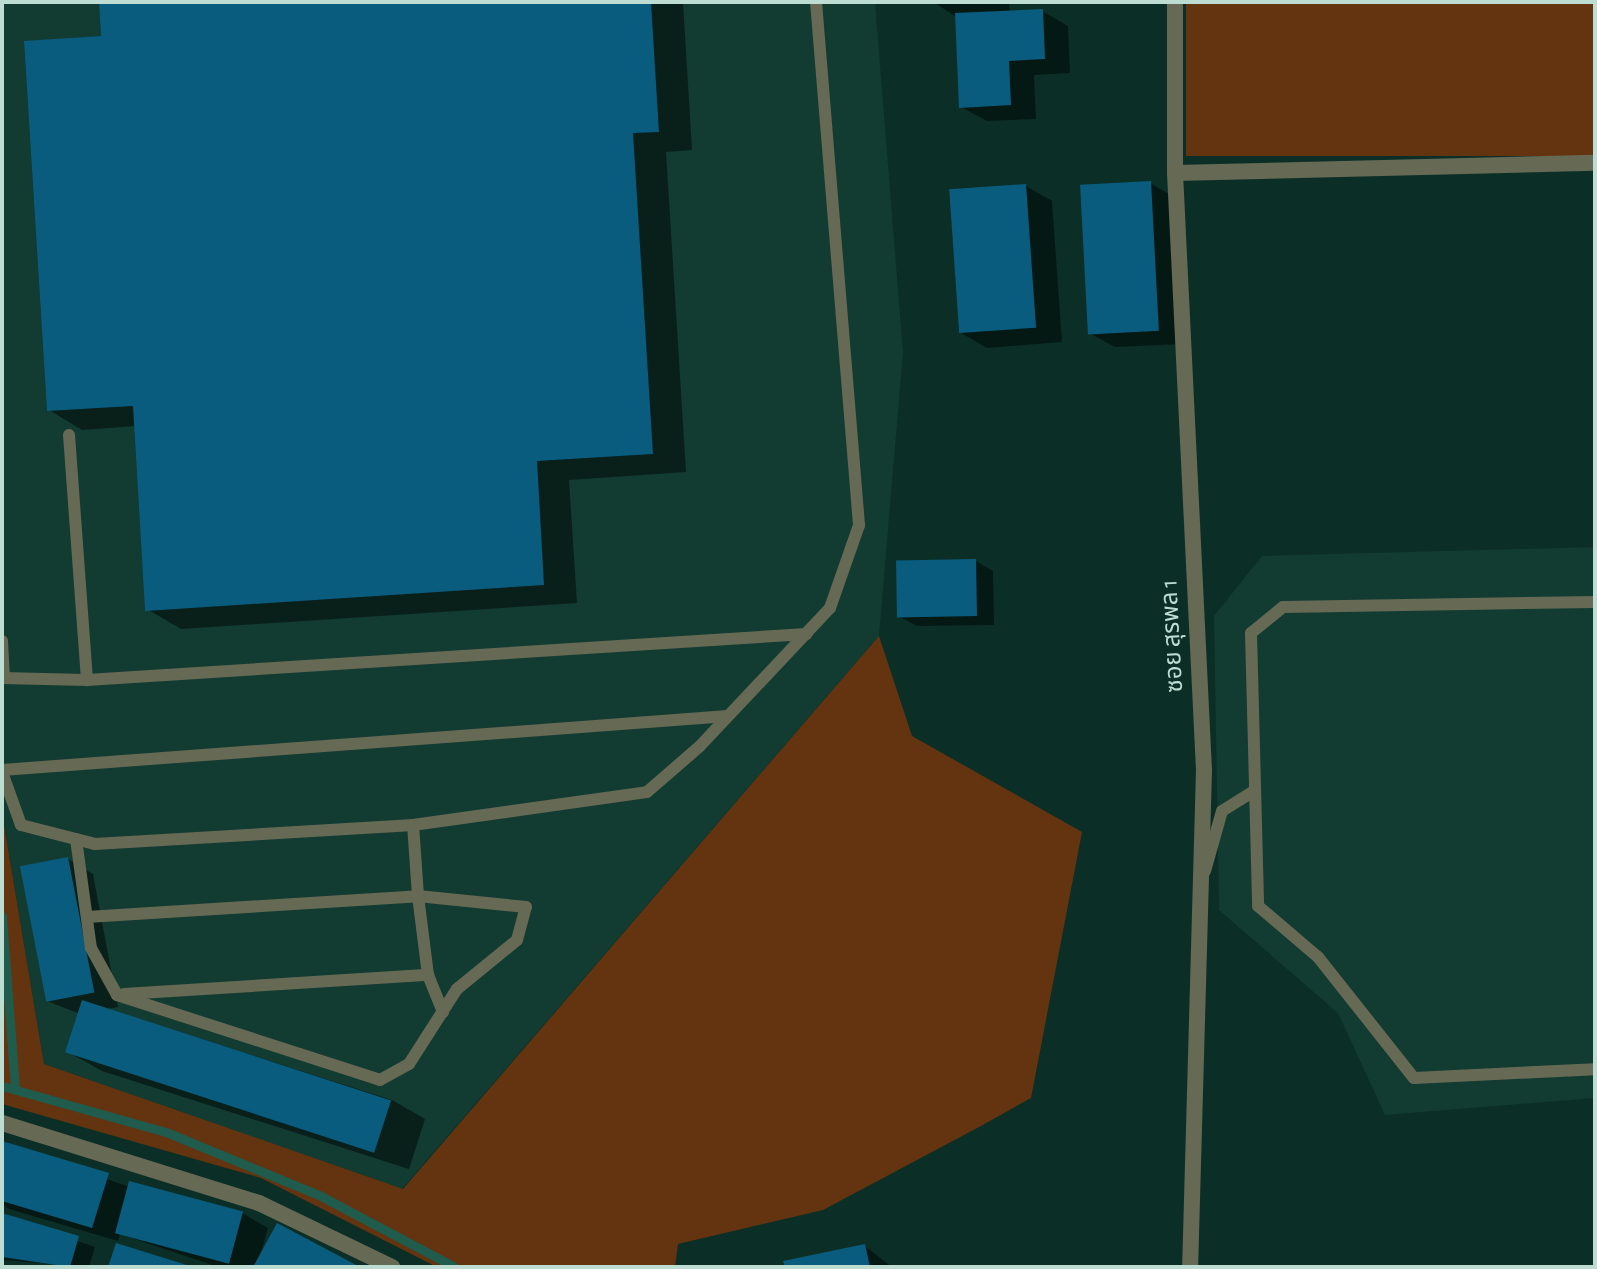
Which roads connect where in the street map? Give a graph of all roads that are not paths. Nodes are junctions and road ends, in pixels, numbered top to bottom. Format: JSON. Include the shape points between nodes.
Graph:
{"nodes":[{"id":1,"x":816,"y":2,"type":"edge"},
{"id":2,"x":1175,"y":2,"type":"edge"},
{"id":3,"x":1595,"y":163,"type":"edge"},
{"id":4,"x":1175,"y":173,"type":"junction"},
{"id":5,"x":69,"y":435,"type":"dead end"},
{"id":6,"x":1595,"y":602,"type":"edge"},
{"id":7,"x":807,"y":634,"type":"junction"},
{"id":8,"x":2,"y":641,"type":"edge"},
{"id":9,"x":3,"y":678,"type":"edge"},
{"id":10,"x":87,"y":680,"type":"junction"},
{"id":11,"x":728,"y":716,"type":"junction"},
{"id":12,"x":2,"y":771,"type":"edge"},
{"id":13,"x":1255,"y":790,"type":"junction"},
{"id":14,"x":413,"y":825,"type":"junction"},
{"id":15,"x":76,"y":839,"type":"junction"},
{"id":16,"x":1199,"y":893,"type":"junction"},
{"id":17,"x":418,"y":896,"type":"junction"},
{"id":18,"x":87,"y":917,"type":"junction"},
{"id":19,"x":428,"y":975,"type":"junction"},
{"id":20,"x":117,"y":995,"type":"junction"},
{"id":21,"x":443,"y":1012,"type":"junction"},
{"id":22,"x":1595,"y":1069,"type":"edge"},
{"id":23,"x":2,"y":1123,"type":"edge"},
{"id":24,"x":392,"y":1267,"type":"edge"},
{"id":25,"x":1190,"y":1267,"type":"edge"}],
"edges":[{"from":1,"to":7,"type":"lane","via":[[859,525],[830,608]]},
{"from":2,"to":4,"type":"street","name":"ซอย สุรพล 1"},
{"from":3,"to":4,"type":"street"},
{"from":4,"to":16,"type":"street","name":"ซอย สุรพล 1","via":[[1204,770]]},
{"from":5,"to":10,"type":"lane"},
{"from":6,"to":13,"type":"lane","via":[[1283,607],[1251,633]]},
{"from":7,"to":10,"type":"lane"},
{"from":7,"to":11,"type":"lane"},
{"from":8,"to":9,"type":"lane"},
{"from":9,"to":10,"type":"lane"},
{"from":11,"to":12,"type":"lane"},
{"from":11,"to":14,"type":"lane","via":[[647,792]]},
{"from":12,"to":15,"type":"lane","via":[[21,825]]},
{"from":13,"to":16,"type":"lane","via":[[1222,811]]},
{"from":13,"to":22,"type":"lane","via":[[1258,906],[1318,957],[1414,1078]]},
{"from":14,"to":15,"type":"lane","via":[[95,844]]},
{"from":14,"to":17,"type":"lane"},
{"from":15,"to":18,"type":"lane"},
{"from":16,"to":25,"type":"street","name":"ซอย สุรพล 1"},
{"from":17,"to":18,"type":"lane"},
{"from":17,"to":19,"type":"lane"},
{"from":17,"to":21,"type":"lane","via":[[526,907],[517,940],[457,989]]},
{"from":18,"to":20,"type":"lane","via":[[91,948]]},
{"from":19,"to":20,"type":"lane"},
{"from":19,"to":21,"type":"lane"},
{"from":20,"to":21,"type":"lane","via":[[380,1080],[409,1064]]},
{"from":23,"to":24,"type":"street","via":[[259,1203]]}]}
